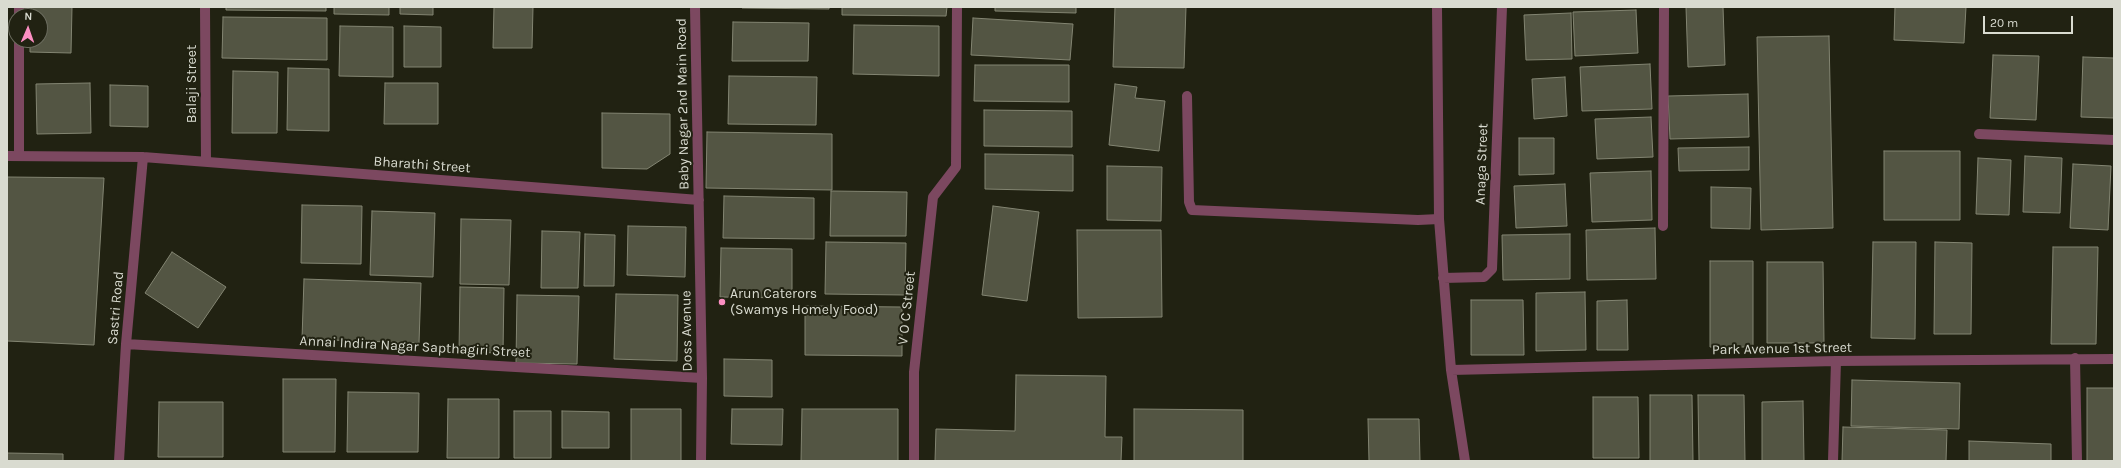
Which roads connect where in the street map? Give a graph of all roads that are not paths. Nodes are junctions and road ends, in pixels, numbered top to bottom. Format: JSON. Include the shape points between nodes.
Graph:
{"nodes":[{"id":1,"x":205,"y":7,"type":"edge"},
{"id":2,"x":695,"y":7,"type":"edge"},
{"id":3,"x":957,"y":7,"type":"edge"},
{"id":4,"x":1437,"y":7,"type":"edge"},
{"id":5,"x":1502,"y":7,"type":"edge"},
{"id":6,"x":1664,"y":7,"type":"edge"},
{"id":7,"x":19,"y":48,"type":"edge"},
{"id":8,"x":1187,"y":96,"type":"dead end"},
{"id":9,"x":1979,"y":134,"type":"dead end"},
{"id":10,"x":2114,"y":140,"type":"edge"},
{"id":11,"x":7,"y":156,"type":"edge"},
{"id":12,"x":19,"y":156,"type":"junction"},
{"id":13,"x":143,"y":157,"type":"junction"},
{"id":14,"x":206,"y":162,"type":"junction"},
{"id":15,"x":699,"y":200,"type":"junction"},
{"id":16,"x":1439,"y":219,"type":"junction"},
{"id":17,"x":1663,"y":226,"type":"dead end"},
{"id":18,"x":1443,"y":278,"type":"junction"},
{"id":19,"x":126,"y":344,"type":"junction"},
{"id":20,"x":2075,"y":358,"type":"junction"},
{"id":21,"x":2114,"y":359,"type":"edge"},
{"id":22,"x":1836,"y":361,"type":"junction"},
{"id":23,"x":1451,"y":370,"type":"junction"},
{"id":24,"x":702,"y":378,"type":"junction"},
{"id":25,"x":119,"y":461,"type":"edge"},
{"id":26,"x":701,"y":461,"type":"edge"},
{"id":27,"x":914,"y":461,"type":"edge"},
{"id":28,"x":1465,"y":461,"type":"edge"},
{"id":29,"x":1833,"y":461,"type":"edge"},
{"id":30,"x":2077,"y":461,"type":"edge"}],
"edges":[{"from":1,"to":14,"type":"street","name":"Balaji Street"},
{"from":2,"to":15,"type":"street","name":"Baby Nagar 2nd Main Road"},
{"from":3,"to":27,"type":"street","name":"V O C Street","via":[[956,167],[933,197],[914,372]]},
{"from":4,"to":16,"type":"street"},
{"from":5,"to":18,"type":"street","name":"Anaga Street","via":[[1492,269],[1484,277]]},
{"from":6,"to":17,"type":"street"},
{"from":7,"to":12,"type":"street"},
{"from":8,"to":16,"type":"street","via":[[1189,202],[1192,210]]},
{"from":9,"to":10,"type":"street"},
{"from":11,"to":12,"type":"street","name":"Bharathi Street"},
{"from":12,"to":13,"type":"street","name":"Bharathi Street"},
{"from":13,"to":14,"type":"street","name":"Bharathi Street"},
{"from":13,"to":19,"type":"street","name":"Sastri Road"},
{"from":14,"to":15,"type":"street","name":"Bharathi Street"},
{"from":15,"to":24,"type":"street","name":"Doss Avenue"},
{"from":16,"to":18,"type":"street"},
{"from":18,"to":23,"type":"street"},
{"from":19,"to":24,"type":"street","name":"Annai Indira Nagar Sapthagiri Street"},
{"from":19,"to":25,"type":"street","name":"Sastri Road"},
{"from":20,"to":21,"type":"street","name":"Park Avenue 1st Street"},
{"from":20,"to":22,"type":"street","name":"Park Avenue 1st Street"},
{"from":20,"to":30,"type":"street"},
{"from":22,"to":23,"type":"street","name":"Park Avenue 1st Street"},
{"from":22,"to":29,"type":"street"},
{"from":23,"to":28,"type":"street"},
{"from":24,"to":26,"type":"street","name":"Doss Avenue"}]}
